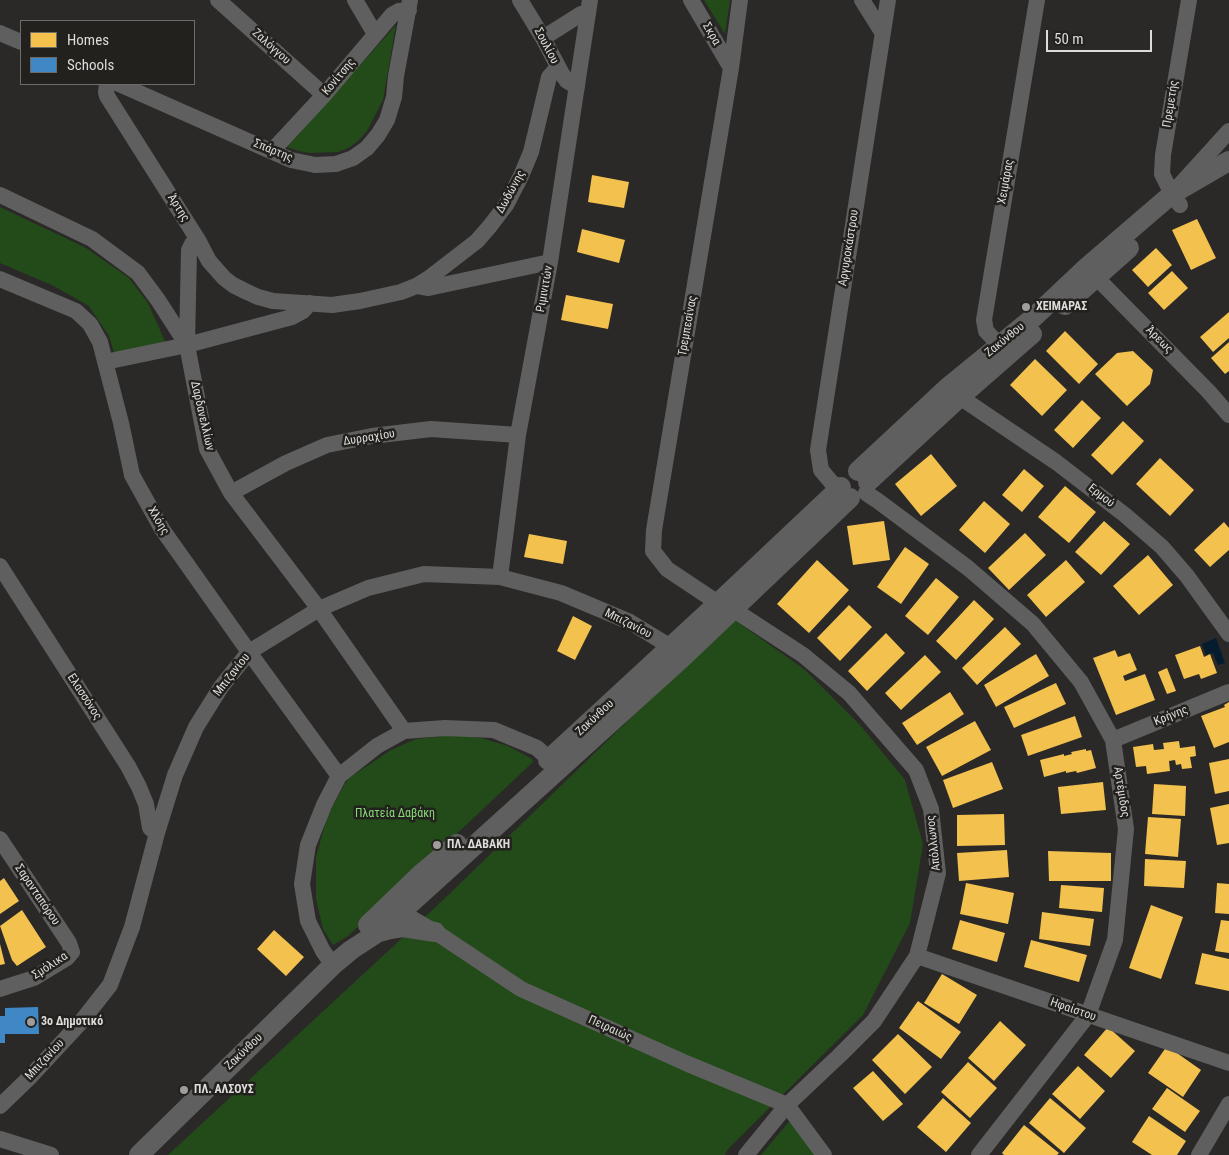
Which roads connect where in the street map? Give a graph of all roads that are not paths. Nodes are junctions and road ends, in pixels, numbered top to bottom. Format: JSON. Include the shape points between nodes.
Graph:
{"nodes":[{"id":1,"x":218,"y":0,"type":"edge"},
{"id":2,"x":355,"y":0,"type":"edge"},
{"id":3,"x":520,"y":0,"type":"edge"},
{"id":4,"x":691,"y":0,"type":"edge"},
{"id":5,"x":740,"y":0,"type":"edge"},
{"id":6,"x":862,"y":0,"type":"edge"},
{"id":7,"x":888,"y":0,"type":"edge"},
{"id":8,"x":1037,"y":0,"type":"edge"},
{"id":9,"x":1189,"y":0,"type":"edge"},
{"id":10,"x":410,"y":5,"type":"edge"},
{"id":11,"x":589,"y":7,"type":"edge"},
{"id":12,"x":882,"y":32,"type":"junction"},
{"id":13,"x":0,"y":33,"type":"edge"},
{"id":14,"x":375,"y":34,"type":"junction"},
{"id":15,"x":543,"y":38,"type":"junction"},
{"id":16,"x":20,"y":42,"type":"edge"},
{"id":17,"x":558,"y":68,"type":"junction"},
{"id":18,"x":731,"y":68,"type":"junction"},
{"id":19,"x":107,"y":85,"type":"edge"},
{"id":20,"x":121,"y":85,"type":"edge"},
{"id":21,"x":577,"y":87,"type":"junction"},
{"id":22,"x":324,"y":95,"type":"junction"},
{"id":23,"x":1229,"y":132,"type":"edge"},
{"id":24,"x":272,"y":152,"type":"junction"},
{"id":25,"x":1229,"y":161,"type":"edge"},
{"id":26,"x":1229,"y":176,"type":"edge"},
{"id":27,"x":0,"y":195,"type":"edge"},
{"id":28,"x":1176,"y":199,"type":"junction"},
{"id":29,"x":198,"y":240,"type":"junction"},
{"id":30,"x":550,"y":262,"type":"junction"},
{"id":31,"x":1092,"y":273,"type":"junction"},
{"id":32,"x":0,"y":279,"type":"edge"},
{"id":33,"x":416,"y":286,"type":"junction"},
{"id":34,"x":310,"y":304,"type":"junction"},
{"id":35,"x":187,"y":344,"type":"junction"},
{"id":36,"x":1004,"y":350,"type":"junction"},
{"id":37,"x":105,"y":362,"type":"junction"},
{"id":38,"x":954,"y":392,"type":"junction"},
{"id":39,"x":1229,"y":415,"type":"edge"},
{"id":40,"x":518,"y":435,"type":"junction"},
{"id":41,"x":857,"y":486,"type":"junction"},
{"id":42,"x":231,"y":493,"type":"junction"},
{"id":43,"x":0,"y":566,"type":"edge"},
{"id":44,"x":500,"y":578,"type":"junction"},
{"id":45,"x":726,"y":606,"type":"junction"},
{"id":46,"x":320,"y":609,"type":"junction"},
{"id":47,"x":1229,"y":634,"type":"edge"},
{"id":48,"x":249,"y":652,"type":"junction"},
{"id":49,"x":677,"y":652,"type":"junction"},
{"id":50,"x":1229,"y":692,"type":"edge"},
{"id":51,"x":404,"y":731,"type":"junction"},
{"id":52,"x":1113,"y":740,"type":"junction"},
{"id":53,"x":549,"y":759,"type":"junction"},
{"id":54,"x":339,"y":776,"type":"junction"},
{"id":55,"x":157,"y":833,"type":"junction"},
{"id":56,"x":0,"y":839,"type":"edge"},
{"id":57,"x":421,"y":893,"type":"junction"},
{"id":58,"x":396,"y":907,"type":"junction"},
{"id":59,"x":430,"y":929,"type":"junction"},
{"id":60,"x":378,"y":933,"type":"junction"},
{"id":61,"x":351,"y":950,"type":"junction"},
{"id":62,"x":72,"y":952,"type":"joint"},
{"id":63,"x":918,"y":956,"type":"junction"},
{"id":64,"x":333,"y":964,"type":"junction"},
{"id":65,"x":0,"y":989,"type":"edge"},
{"id":66,"x":1088,"y":1015,"type":"junction"},
{"id":67,"x":1229,"y":1063,"type":"edge"},
{"id":68,"x":1229,"y":1104,"type":"edge"},
{"id":69,"x":787,"y":1105,"type":"junction"},
{"id":70,"x":0,"y":1106,"type":"edge"},
{"id":71,"x":0,"y":1139,"type":"edge"},
{"id":72,"x":51,"y":1155,"type":"edge"},
{"id":73,"x":139,"y":1155,"type":"edge"},
{"id":74,"x":746,"y":1155,"type":"edge"},
{"id":75,"x":824,"y":1155,"type":"edge"},
{"id":76,"x":979,"y":1155,"type":"edge"},
{"id":77,"x":1199,"y":1155,"type":"edge"}],
"edges":[{"from":1,"to":22,"type":"street","name":"Ζαλόγγου"},
{"from":2,"to":14,"type":"street"},
{"from":3,"to":15,"type":"street","name":"Σουλίου"},
{"from":4,"to":18,"type":"street","name":"Σκρα"},
{"from":5,"to":18,"type":"street","name":"Τρεμπεσίνας"},
{"from":6,"to":12,"type":"street"},
{"from":7,"to":12,"type":"street","name":"Αργυροκάστρου"},
{"from":8,"to":36,"type":"street","name":"Χειμάρας","via":[[984,320],[986,331]]},
{"from":9,"to":28,"type":"street","name":"Πρεμετής","via":[[1163,155],[1162,174]]},
{"from":10,"to":14,"type":"street","name":"Κονίτσης","via":[[392,15]]},
{"from":10,"to":24,"type":"street","name":"Σπάρτης","via":[[394,97],[387,120],[367,148],[336,164],[316,165]]},
{"from":11,"to":15,"type":"street"},
{"from":11,"to":21,"type":"street","name":"Ριμινιτών"},
{"from":12,"to":41,"type":"street","name":"Αργυροκάστρου","via":[[818,450],[821,470],[832,483]]},
{"from":13,"to":16,"type":"street"},
{"from":14,"to":22,"type":"street","name":"Κονίτσης"},
{"from":15,"to":17,"type":"street","name":"Σουλίου"},
{"from":17,"to":21,"type":"street","name":"Σουλίου","via":[[567,81]]},
{"from":17,"to":33,"type":"street","name":"Δωδώνης","via":[[549,77],[530,152],[506,205],[477,241]]},
{"from":18,"to":45,"type":"street","name":"Τρεμπεσίνας","via":[[653,551],[667,569]]},
{"from":19,"to":29,"type":"street","name":"Άρτης","via":[[107,96]]},
{"from":20,"to":24,"type":"street","name":"Σπάρτης"},
{"from":21,"to":30,"type":"street","name":"Ριμινιτών"},
{"from":22,"to":24,"type":"street","name":"Κονίτσης"},
{"from":23,"to":28,"type":"street"},
{"from":25,"to":28,"type":"street","name":"Ζακύνθου"},
{"from":26,"to":28,"type":"street","name":"Ζακύνθου"},
{"from":27,"to":35,"type":"street","name":"Δαρδανελλίων","via":[[92,239],[138,273]]},
{"from":28,"to":31,"type":"street","name":"Ζακύνθου"},
{"from":29,"to":34,"type":"street","name":"Δωδώνης","via":[[213,266],[233,285],[273,301]]},
{"from":29,"to":35,"type":"street","via":[[189,250]]},
{"from":30,"to":33,"type":"street","name":"Δωδώνης","via":[[434,287]]},
{"from":30,"to":40,"type":"street","name":"Ριμινιτών"},
{"from":31,"to":36,"type":"street","name":"Ζακύνθου","via":[[1034,317]]},
{"from":31,"to":39,"type":"street","name":"Άρεως"},
{"from":32,"to":37,"type":"street","name":"Χλόης","via":[[76,312],[90,324],[100,342]]},
{"from":33,"to":34,"type":"street","name":"Δωδώνης","via":[[360,302]]},
{"from":34,"to":35,"type":"street","via":[[292,317]]},
{"from":35,"to":37,"type":"street"},
{"from":35,"to":42,"type":"street","name":"Δαρδανελλίων","via":[[207,449]]},
{"from":36,"to":38,"type":"street","name":"Ζακύνθου"},
{"from":37,"to":48,"type":"street","name":"Χλόης","via":[[132,475],[162,530]]},
{"from":38,"to":41,"type":"street","name":"Ζακύνθου"},
{"from":38,"to":47,"type":"street","name":"Ερμού","via":[[1056,462],[1162,547]]},
{"from":40,"to":42,"type":"street","name":"Δυρραχίου","via":[[432,429],[327,445]]},
{"from":40,"to":44,"type":"street","name":"Ριμινιτών"},
{"from":41,"to":45,"type":"street","name":"Ζακύνθου"},
{"from":41,"to":52,"type":"street","name":"Αρτέμιδος","via":[[968,568],[1033,624],[1081,682]]},
{"from":42,"to":46,"type":"street","name":"Δαρδανελλίων"},
{"from":43,"to":55,"type":"street","name":"Ελασσόνος","via":[[128,766],[146,804],[150,828]]},
{"from":44,"to":46,"type":"street","name":"Μπιζανίου","via":[[424,574],[368,588]]},
{"from":44,"to":49,"type":"street","name":"Μπιζανίου","via":[[561,592],[630,622]]},
{"from":45,"to":49,"type":"street","name":"Ζακύνθου"},
{"from":45,"to":63,"type":"street","name":"Απόλλωνος","via":[[803,655],[849,693],[916,770],[931,808],[938,873]]},
{"from":46,"to":48,"type":"street","name":"Μπιζανίου"},
{"from":46,"to":51,"type":"street","name":"Δαρδανελλίων"},
{"from":48,"to":54,"type":"street","name":"Χλόης"},
{"from":48,"to":55,"type":"street","name":"Μπιζανίου","via":[[221,687],[196,727],[175,775]]},
{"from":49,"to":53,"type":"street","name":"Ζακύνθου"},
{"from":49,"to":57,"type":"street","name":"Ζακύνθου"},
{"from":50,"to":52,"type":"street","name":"Κρήνης"},
{"from":51,"to":53,"type":"street","via":[[445,728],[494,730],[537,748]]},
{"from":51,"to":54,"type":"street"},
{"from":52,"to":66,"type":"street","name":"Αρτέμιδος","via":[[1126,829],[1115,940]]},
{"from":53,"to":58,"type":"street","name":"Ζακύνθου","via":[[484,821],[421,874]]},
{"from":54,"to":64,"type":"street","via":[[308,845],[302,884],[308,921]]},
{"from":55,"to":70,"type":"street","name":"Μπιζανίου","via":[[132,927],[110,985],[81,1022]]},
{"from":56,"to":62,"type":"street","name":"Σαρανταπόρου"},
{"from":57,"to":58,"type":"street","name":"Ζακύνθου"},
{"from":57,"to":59,"type":"street","via":[[421,915]]},
{"from":58,"to":59,"type":"street","name":"Πειραιώς"},
{"from":58,"to":60,"type":"street","name":"Ζακύνθου"},
{"from":58,"to":61,"type":"street","name":"Ζακύνθου","via":[[370,923]]},
{"from":59,"to":60,"type":"street","via":[[403,927]]},
{"from":59,"to":69,"type":"street","name":"Πειραιώς","via":[[521,989]]},
{"from":60,"to":61,"type":"street","name":"Ζακύνθου"},
{"from":61,"to":64,"type":"street","name":"Ζακύνθου"},
{"from":62,"to":65,"type":"street","name":"Σμόλικα","via":[[34,978]]},
{"from":63,"to":66,"type":"street","name":"Ηφαίστου"},
{"from":63,"to":69,"type":"street","name":"Απόλλωνος","via":[[874,1021]]},
{"from":64,"to":73,"type":"street","name":"Ζακύνθου"},
{"from":66,"to":67,"type":"street","name":"Ηφαίστου"},
{"from":66,"to":76,"type":"street","name":"Αρτέμιδος"},
{"from":68,"to":77,"type":"street"},
{"from":69,"to":74,"type":"street","name":"Απόλλωνος"},
{"from":69,"to":75,"type":"street"},
{"from":71,"to":72,"type":"street"}]}
